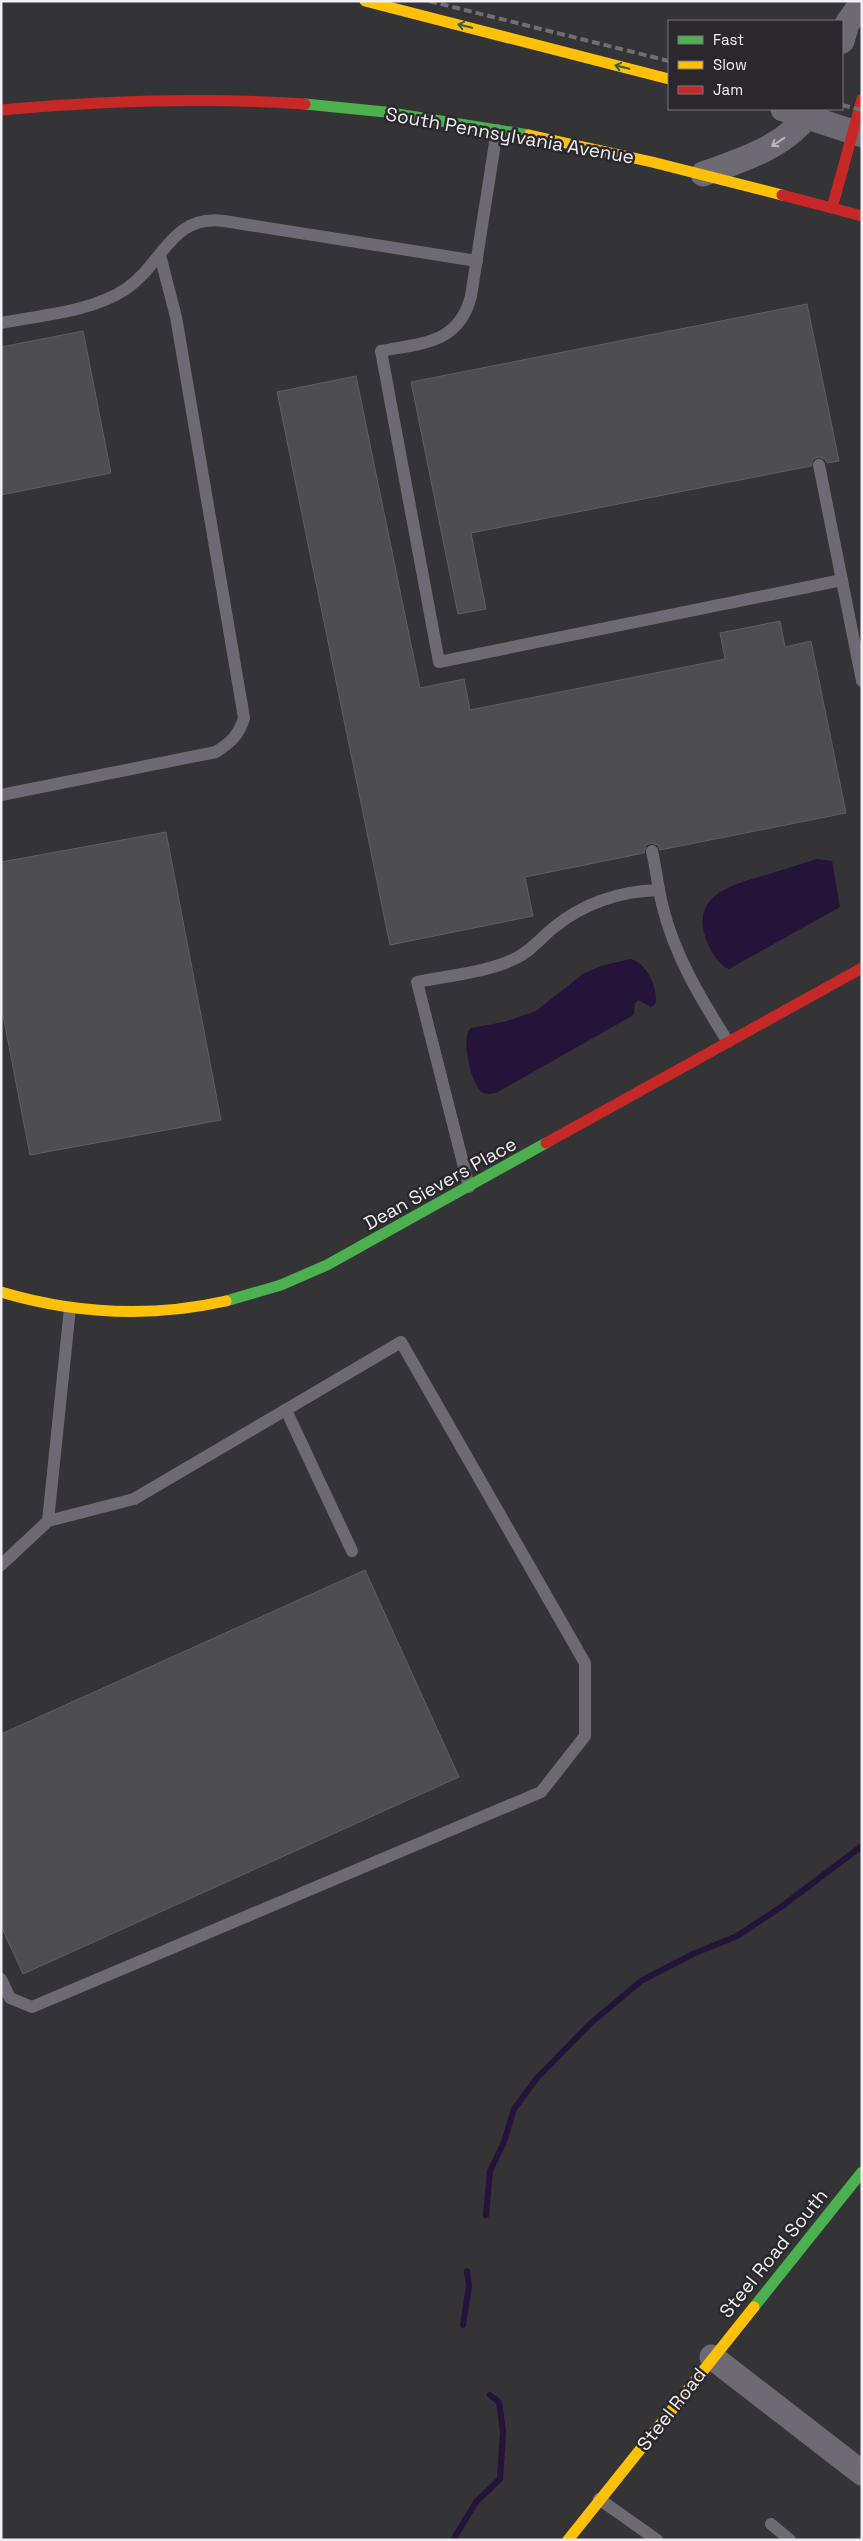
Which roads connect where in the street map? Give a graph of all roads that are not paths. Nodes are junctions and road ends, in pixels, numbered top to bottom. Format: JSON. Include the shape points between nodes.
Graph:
{"nodes":[{"id":1,"x":365,"y":1,"type":"edge"},
{"id":2,"x":862,"y":2,"type":"edge"},
{"id":3,"x":843,"y":38,"type":"edge"},
{"id":4,"x":668,"y":79,"type":"edge"},
{"id":5,"x":862,"y":99,"type":"edge"},
{"id":6,"x":1,"y":110,"type":"edge"},
{"id":7,"x":790,"y":110,"type":"edge"},
{"id":8,"x":810,"y":113,"type":"edge"},
{"id":9,"x":497,"y":130,"type":"junction"},
{"id":10,"x":857,"y":133,"type":"edge"},
{"id":11,"x":703,"y":174,"type":"junction"},
{"id":12,"x":832,"y":208,"type":"junction"},
{"id":13,"x":862,"y":216,"type":"edge"},
{"id":14,"x":160,"y":255,"type":"junction"},
{"id":15,"x":477,"y":261,"type":"junction"},
{"id":16,"x":1,"y":323,"type":"edge"},
{"id":17,"x":819,"y":465,"type":"dead end"},
{"id":18,"x":842,"y":580,"type":"junction"},
{"id":19,"x":862,"y":681,"type":"edge"},
{"id":20,"x":1,"y":796,"type":"edge"},
{"id":21,"x":652,"y":852,"type":"dead end"},
{"id":22,"x":659,"y":890,"type":"junction"},
{"id":23,"x":862,"y":968,"type":"edge"},
{"id":24,"x":728,"y":1042,"type":"junction"},
{"id":25,"x":469,"y":1187,"type":"junction"},
{"id":26,"x":1,"y":1292,"type":"edge"},
{"id":27,"x":70,"y":1308,"type":"junction"},
{"id":28,"x":286,"y":1410,"type":"junction"},
{"id":29,"x":48,"y":1521,"type":"junction"},
{"id":30,"x":352,"y":1551,"type":"dead end"},
{"id":31,"x":1,"y":1565,"type":"edge"},
{"id":32,"x":1,"y":1979,"type":"edge"},
{"id":33,"x":862,"y":2172,"type":"edge"},
{"id":34,"x":712,"y":2357,"type":"junction"},
{"id":35,"x":862,"y":2473,"type":"edge"},
{"id":36,"x":599,"y":2499,"type":"junction"},
{"id":37,"x":771,"y":2524,"type":"dead end"},
{"id":38,"x":568,"y":2540,"type":"edge"},
{"id":39,"x":657,"y":2540,"type":"edge"},
{"id":40,"x":790,"y":2540,"type":"edge"}],
"edges":[{"from":4,"to":1,"type":"street","one_way":true},
{"from":2,"to":3,"type":"street","via":[[847,24]]},
{"from":5,"to":10,"type":"street"},
{"from":6,"to":9,"type":"street","name":"South Pennsylvania Avenue","via":[[112,102],[304,104],[386,112]]},
{"from":7,"to":8,"type":"street"},
{"from":8,"to":10,"type":"street"},
{"from":8,"to":11,"type":"street","one_way":true,"via":[[788,136],[765,152]]},
{"from":9,"to":11,"type":"street","name":"South Pennsylvania Avenue","via":[[580,145]]},
{"from":9,"to":15,"type":"lane"},
{"from":10,"to":12,"type":"street"},
{"from":11,"to":12,"type":"street","name":"South Pennsylvania Avenue"},
{"from":12,"to":13,"type":"street","name":"South Pennsylvania Avenue"},
{"from":14,"to":15,"type":"lane","via":[[171,239],[185,228],[213,220]]},
{"from":14,"to":16,"type":"lane","via":[[135,282],[101,301]]},
{"from":14,"to":20,"type":"lane","via":[[176,317],[244,718],[233,741],[216,752]]},
{"from":15,"to":18,"type":"lane","via":[[470,302],[452,330],[434,340],[380,351],[439,662]]},
{"from":17,"to":18,"type":"lane"},
{"from":18,"to":19,"type":"lane"},
{"from":21,"to":22,"type":"lane"},
{"from":22,"to":24,"type":"lane","via":[[669,929],[688,974]]},
{"from":22,"to":25,"type":"lane","via":[[626,893],[593,903],[564,920],[513,960],[417,982]]},
{"from":23,"to":24,"type":"street","name":"Dean Sievers Place"},
{"from":24,"to":25,"type":"street","name":"Dean Sievers Place"},
{"from":25,"to":27,"type":"street","name":"Dean Sievers Place","via":[[327,1265],[274,1288],[209,1304],[162,1311]]},
{"from":26,"to":27,"type":"street","name":"Dean Sievers Place"},
{"from":27,"to":29,"type":"lane"},
{"from":28,"to":29,"type":"lane","via":[[134,1499]]},
{"from":28,"to":30,"type":"lane"},
{"from":28,"to":32,"type":"lane","via":[[401,1342],[585,1663],[585,1736],[540,1792],[32,2007],[10,1998]]},
{"from":29,"to":31,"type":"lane"},
{"from":33,"to":34,"type":"street","name":"Steel Road South"},
{"from":34,"to":35,"type":"street","name":"Steel Road"},
{"from":34,"to":36,"type":"street","name":"Steel Road"},
{"from":36,"to":38,"type":"street","name":"Steel Road"},
{"from":36,"to":39,"type":"lane"},
{"from":37,"to":40,"type":"lane"}]}
